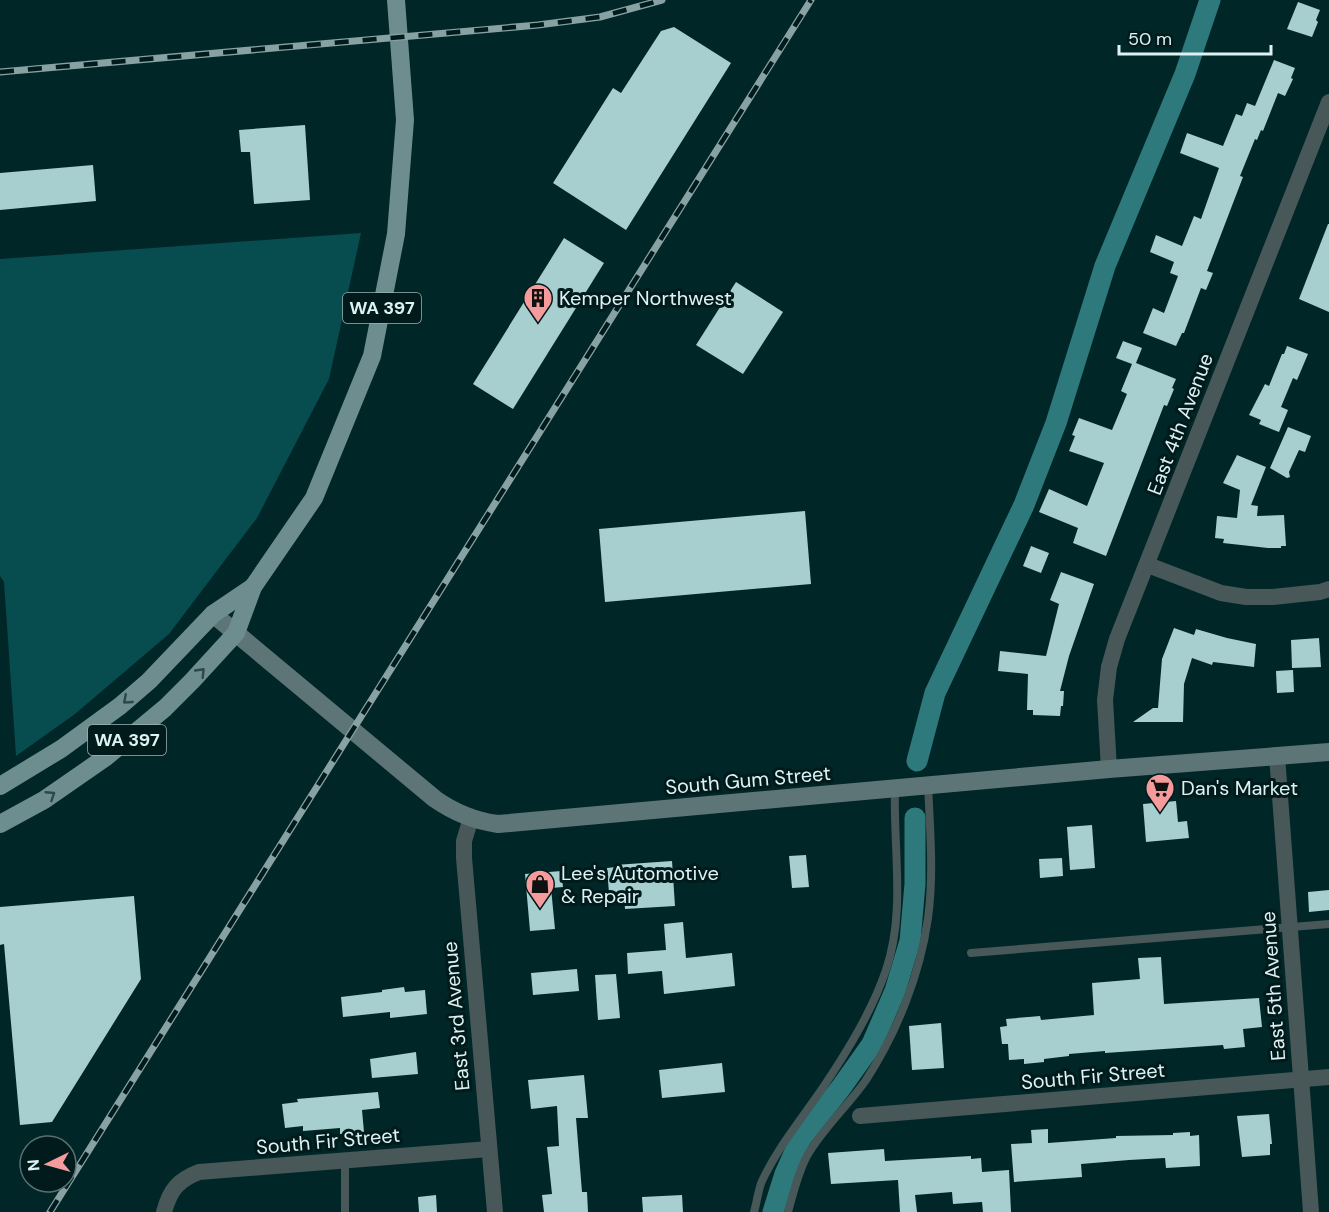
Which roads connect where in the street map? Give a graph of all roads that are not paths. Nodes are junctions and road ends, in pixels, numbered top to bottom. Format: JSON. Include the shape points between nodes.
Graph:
{"nodes":[{"id":1,"x":396,"y":0,"type":"edge"},
{"id":2,"x":1329,"y":102,"type":"edge"},
{"id":3,"x":1148,"y":565,"type":"junction"},
{"id":4,"x":253,"y":587,"type":"junction"},
{"id":5,"x":1329,"y":588,"type":"edge"},
{"id":6,"x":213,"y":614,"type":"junction"},
{"id":7,"x":236,"y":633,"type":"junction"},
{"id":8,"x":1329,"y":752,"type":"edge"},
{"id":9,"x":1277,"y":756,"type":"junction"},
{"id":10,"x":1109,"y":769,"type":"junction"},
{"id":11,"x":928,"y":785,"type":"junction"},
{"id":12,"x":0,"y":786,"type":"edge"},
{"id":13,"x":895,"y":789,"type":"junction"},
{"id":14,"x":471,"y":818,"type":"junction"},
{"id":15,"x":0,"y":824,"type":"edge"},
{"id":16,"x":1329,"y":924,"type":"edge"},
{"id":17,"x":1290,"y":927,"type":"junction"},
{"id":18,"x":971,"y":953,"type":"dead end"},
{"id":19,"x":1329,"y":1077,"type":"edge"},
{"id":20,"x":1301,"y":1080,"type":"junction"},
{"id":21,"x":843,"y":1110,"type":"junction"},
{"id":22,"x":860,"y":1116,"type":"joint"},
{"id":23,"x":489,"y":1149,"type":"junction"},
{"id":24,"x":345,"y":1160,"type":"junction"},
{"id":25,"x":164,"y":1212,"type":"edge"},
{"id":26,"x":345,"y":1212,"type":"edge"},
{"id":27,"x":495,"y":1212,"type":"edge"},
{"id":28,"x":754,"y":1212,"type":"edge"},
{"id":29,"x":788,"y":1212,"type":"edge"},
{"id":30,"x":1311,"y":1212,"type":"edge"}],
"edges":[{"from":1,"to":4,"type":"main road","number":"WA 397","via":[[405,120],[396,234],[372,356],[314,498]]},
{"from":2,"to":3,"type":"street","name":"East 4th Avenue"},
{"from":3,"to":5,"type":"street","via":[[1221,593],[1246,597],[1320,592]]},
{"from":3,"to":10,"type":"street","name":"East 4th Avenue","via":[[1109,667],[1105,700]]},
{"from":4,"to":6,"type":"main road","number":"WA 397"},
{"from":4,"to":7,"type":"main road","number":"WA 397"},
{"from":6,"to":7,"type":"main road","name":"South Gum Street"},
{"from":6,"to":12,"type":"main road","number":"WA 397","one_way":true,"via":[[120,706],[61,749]]},
{"from":7,"to":14,"type":"main road","name":"South Gum Street","via":[[435,799]]},
{"from":15,"to":7,"type":"main road","number":"WA 397","one_way":true,"via":[[44,800],[135,734]]},
{"from":8,"to":9,"type":"main road","name":"South Gum Street"},
{"from":9,"to":10,"type":"main road","name":"South Gum Street"},
{"from":9,"to":17,"type":"street","name":"East 5th Avenue"},
{"from":10,"to":11,"type":"main road","name":"South Gum Street"},
{"from":11,"to":13,"type":"main road","name":"South Gum Street"},
{"from":11,"to":21,"type":"lane","via":[[931,876],[923,946],[915,976],[883,1050]]},
{"from":13,"to":14,"type":"main road","name":"South Gum Street","via":[[518,823],[498,824]]},
{"from":13,"to":28,"type":"lane","via":[[897,915],[886,969],[861,1026],[761,1183]]},
{"from":14,"to":23,"type":"street","name":"East 3rd Avenue","via":[[464,858]]},
{"from":16,"to":17,"type":"lane"},
{"from":17,"to":18,"type":"lane"},
{"from":17,"to":20,"type":"street","name":"East 5th Avenue"},
{"from":19,"to":20,"type":"street","name":"South Fir Street"},
{"from":20,"to":22,"type":"street","name":"South Fir Street"},
{"from":20,"to":30,"type":"street","name":"East 5th Avenue"},
{"from":21,"to":22,"type":"lane"},
{"from":21,"to":29,"type":"lane","via":[[807,1156]]},
{"from":23,"to":24,"type":"street","name":"South Fir Street"},
{"from":23,"to":27,"type":"street","name":"East 3rd Avenue"},
{"from":24,"to":25,"type":"street","name":"South Fir Street","via":[[199,1172],[176,1187]]},
{"from":24,"to":26,"type":"lane"}]}
